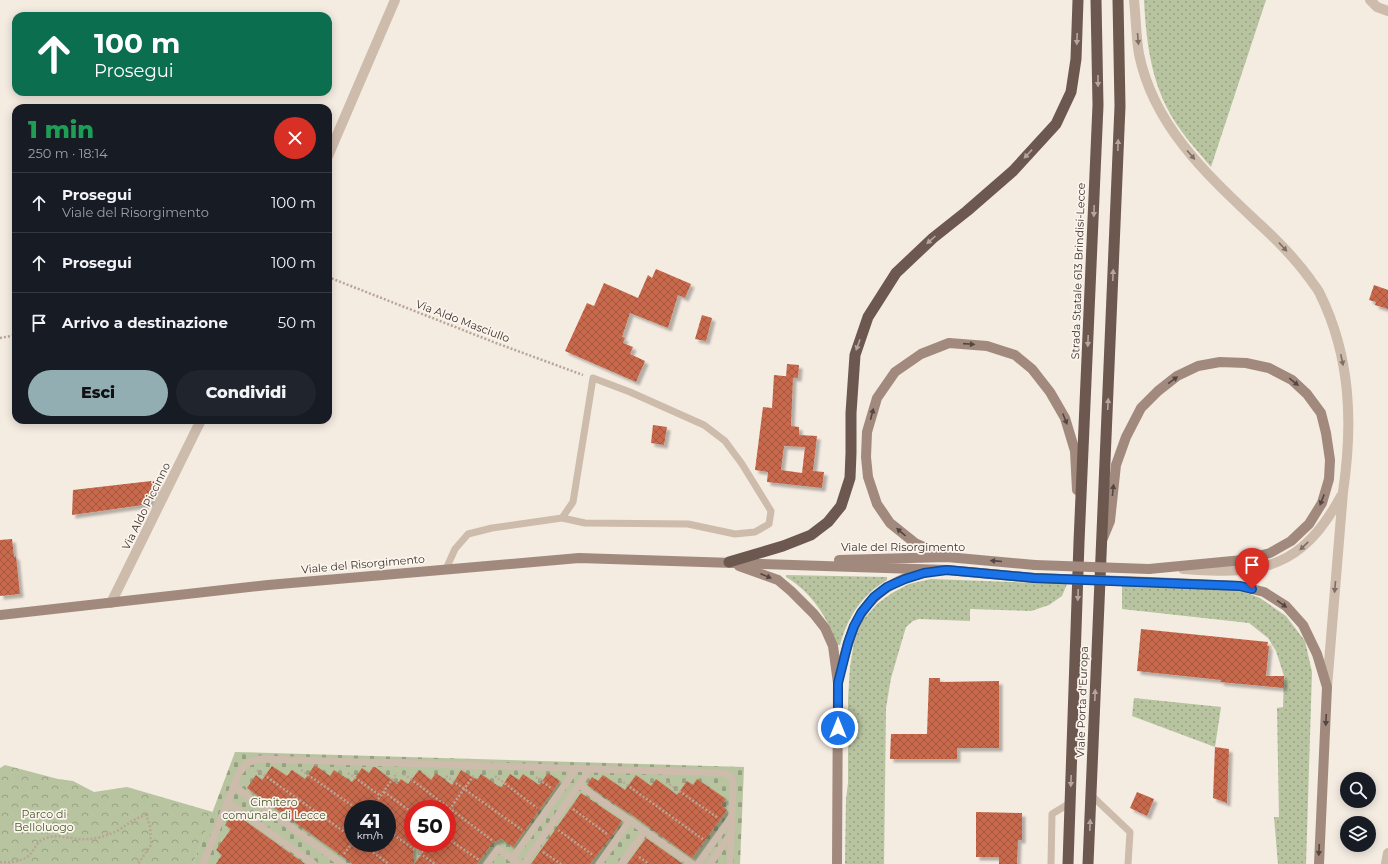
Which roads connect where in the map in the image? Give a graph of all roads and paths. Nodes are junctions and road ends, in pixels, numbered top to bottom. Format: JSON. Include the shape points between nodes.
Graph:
{"nodes":[{"id":1,"x":396,"y":0,"type":"edge"},
{"id":2,"x":1078,"y":0,"type":"edge"},
{"id":3,"x":1096,"y":0,"type":"edge"},
{"id":4,"x":1118,"y":0,"type":"edge"},
{"id":5,"x":1134,"y":0,"type":"edge"},
{"id":6,"x":1370,"y":0,"type":"edge"},
{"id":7,"x":1388,"y":11,"type":"edge"},
{"id":8,"x":332,"y":147,"type":"edge"},
{"id":9,"x":332,"y":279,"type":"edge"},
{"id":10,"x":12,"y":336,"type":"edge"},
{"id":11,"x":0,"y":338,"type":"edge"},
{"id":12,"x":593,"y":378,"type":"junction"},
{"id":13,"x":199,"y":424,"type":"edge"},
{"id":14,"x":1343,"y":492,"type":"junction"},
{"id":15,"x":562,"y":518,"type":"junction"},
{"id":16,"x":1102,"y":541,"type":"junction"},
{"id":17,"x":1079,"y":542,"type":"junction"},
{"id":18,"x":948,"y":557,"type":"junction"},
{"id":19,"x":729,"y":562,"type":"junction"},
{"id":20,"x":1149,"y":568,"type":"junction"},
{"id":21,"x":446,"y":569,"type":"junction"},
{"id":22,"x":947,"y":570,"type":"junction"},
{"id":23,"x":111,"y":603,"type":"junction"},
{"id":24,"x":0,"y":615,"type":"edge"},
{"id":25,"x":838,"y":683,"type":"junction"},
{"id":26,"x":1327,"y":687,"type":"junction"},
{"id":27,"x":286,"y":760,"type":"junction"},
{"id":28,"x":331,"y":761,"type":"junction"},
{"id":29,"x":247,"y":763,"type":"junction"},
{"id":30,"x":430,"y":764,"type":"junction"},
{"id":31,"x":480,"y":766,"type":"junction"},
{"id":32,"x":521,"y":767,"type":"junction"},
{"id":33,"x":576,"y":769,"type":"junction"},
{"id":34,"x":590,"y":769,"type":"junction"},
{"id":35,"x":605,"y":770,"type":"junction"},
{"id":36,"x":652,"y":771,"type":"junction"},
{"id":37,"x":579,"y":785,"type":"junction"},
{"id":38,"x":234,"y":786,"type":"junction"},
{"id":39,"x":465,"y":788,"type":"junction"},
{"id":40,"x":384,"y":792,"type":"junction"},
{"id":41,"x":558,"y":794,"type":"junction"},
{"id":42,"x":1091,"y":795,"type":"junction"},
{"id":43,"x":381,"y":796,"type":"junction"},
{"id":44,"x":344,"y":800,"type":"edge"},
{"id":45,"x":378,"y":800,"type":"edge"},
{"id":46,"x":439,"y":800,"type":"edge"},
{"id":47,"x":456,"y":800,"type":"edge"},
{"id":48,"x":228,"y":802,"type":"junction"},
{"id":49,"x":1070,"y":803,"type":"junction"},
{"id":50,"x":566,"y":804,"type":"junction"},
{"id":51,"x":404,"y":806,"type":"edge"},
{"id":52,"x":456,"y":813,"type":"edge"},
{"id":53,"x":544,"y":814,"type":"junction"},
{"id":54,"x":732,"y":816,"type":"junction"},
{"id":55,"x":630,"y":820,"type":"junction"},
{"id":56,"x":726,"y":824,"type":"junction"},
{"id":57,"x":551,"y":825,"type":"junction"},
{"id":58,"x":645,"y":831,"type":"junction"},
{"id":59,"x":344,"y":832,"type":"edge"},
{"id":60,"x":731,"y":833,"type":"junction"},
{"id":61,"x":528,"y":835,"type":"junction"},
{"id":62,"x":396,"y":836,"type":"edge"},
{"id":63,"x":616,"y":840,"type":"junction"},
{"id":64,"x":456,"y":844,"type":"edge"},
{"id":65,"x":711,"y":845,"type":"junction"},
{"id":66,"x":536,"y":847,"type":"junction"},
{"id":67,"x":498,"y":849,"type":"junction"},
{"id":68,"x":347,"y":852,"type":"edge"},
{"id":69,"x":372,"y":852,"type":"edge"},
{"id":70,"x":419,"y":853,"type":"joint"},
{"id":71,"x":1388,"y":853,"type":"edge"},
{"id":72,"x":512,"y":859,"type":"junction"},
{"id":73,"x":0,"y":862,"type":"edge"},
{"id":74,"x":341,"y":863,"type":"edge"},
{"id":75,"x":600,"y":863,"type":"edge"},
{"id":76,"x":138,"y":864,"type":"edge"},
{"id":77,"x":203,"y":864,"type":"edge"},
{"id":78,"x":314,"y":864,"type":"edge"},
{"id":79,"x":389,"y":864,"type":"edge"},
{"id":80,"x":435,"y":864,"type":"edge"},
{"id":81,"x":486,"y":864,"type":"edge"},
{"id":82,"x":519,"y":864,"type":"edge"},
{"id":83,"x":524,"y":864,"type":"edge"},
{"id":84,"x":561,"y":864,"type":"edge"},
{"id":85,"x":621,"y":864,"type":"edge"},
{"id":86,"x":692,"y":864,"type":"edge"},
{"id":87,"x":698,"y":864,"type":"edge"},
{"id":88,"x":710,"y":864,"type":"edge"},
{"id":89,"x":730,"y":864,"type":"edge"},
{"id":90,"x":837,"y":864,"type":"edge"},
{"id":91,"x":1052,"y":864,"type":"edge"},
{"id":92,"x":1068,"y":864,"type":"edge"},
{"id":93,"x":1088,"y":864,"type":"edge"},
{"id":94,"x":1128,"y":864,"type":"edge"},
{"id":95,"x":1319,"y":864,"type":"edge"},
{"id":96,"x":1386,"y":864,"type":"edge"}],
"edges":[{"from":1,"to":8,"type":"street"},
{"from":2,"to":19,"type":"highway","one_way":true,"via":[[1076,59],[1071,92],[1056,124],[1013,171],[896,273],[868,317],[855,355],[850,478],[841,506],[828,522],[812,534],[783,546]]},
{"from":3,"to":17,"type":"highway","name":"Strada Statale 613 Brindisi-Lecce","one_way":true,"via":[[1098,105]]},
{"from":16,"to":4,"type":"highway","one_way":true,"via":[[1120,106]]},
{"from":5,"to":14,"type":"street","one_way":true,"via":[[1139,54],[1150,89],[1164,119],[1188,153],[1274,238],[1320,293],[1338,338],[1347,380],[1347,468]]},
{"from":6,"to":7,"type":"street","via":[[1377,7]]},
{"from":9,"to":12,"type":"path","name":"Via Aldo Masciullo"},
{"from":10,"to":11,"type":"path"},
{"from":12,"to":15,"type":"lane","via":[[573,502]]},
{"from":12,"to":15,"type":"lane","via":[[704,425],[725,441],[772,511],[769,524],[755,532],[735,534],[688,524],[585,523]]},
{"from":13,"to":23,"type":"street","name":"Via Aldo Piccinno"},
{"from":14,"to":20,"type":"street","one_way":true,"via":[[1331,515],[1318,532],[1297,553],[1272,565],[1242,570]]},
{"from":14,"to":26,"type":"street","one_way":true},
{"from":15,"to":21,"type":"lane","via":[[468,534],[455,549]]},
{"from":16,"to":20,"type":"main road","name":"Viale del Risorgimento","one_way":true,"via":[[1110,521],[1116,465],[1126,437],[1141,408],[1158,391],[1177,376],[1198,366],[1220,362],[1246,363],[1269,368],[1292,380],[1307,394],[1321,413],[1330,460],[1322,503],[1309,524],[1292,541],[1270,552],[1243,560]]},
{"from":42,"to":16,"type":"highway","name":"Viale Porta d'Europa","one_way":true},
{"from":18,"to":17,"type":"main road","one_way":true,"via":[[915,544],[890,523],[877,504],[868,477],[866,457],[867,432],[876,398],[895,372],[921,354],[949,343],[987,346],[1015,355],[1032,370],[1050,392],[1065,418],[1075,451]]},
{"from":17,"to":49,"type":"highway","name":"Viale Porta d'Europa","one_way":true},
{"from":18,"to":19,"type":"main road","name":"Viale del Risorgimento"},
{"from":20,"to":18,"type":"main road","name":"Viale del Risorgimento","one_way":true,"bridge":true,"via":[[1035,565]]},
{"from":19,"to":21,"type":"main road","name":"Viale del Risorgimento","via":[[579,558]]},
{"from":19,"to":22,"type":"main road","name":"Viale del Risorgimento"},
{"from":19,"to":25,"type":"main road","one_way":true,"via":[[778,580],[814,614],[825,628],[833,646]]},
{"from":21,"to":23,"type":"main road","name":"Viale del Risorgimento","via":[[268,585]]},
{"from":22,"to":25,"type":"main road","via":[[905,579],[887,587],[874,597],[854,626]]},
{"from":22,"to":26,"type":"main road","name":"Viale del Risorgimento","one_way":true,"bridge":true,"via":[[1034,578],[1240,586],[1264,592],[1286,606],[1304,625],[1317,654]]},
{"from":23,"to":24,"type":"main road","name":"Viale del Risorgimento"},
{"from":25,"to":90,"type":"main road"},
{"from":26,"to":95,"type":"main road","name":"Viale del Risorgimento","one_way":true},
{"from":27,"to":28,"type":"lane"},
{"from":27,"to":29,"type":"lane","via":[[259,759]]},
{"from":27,"to":44,"type":"path"},
{"from":28,"to":30,"type":"lane"},
{"from":28,"to":43,"type":"path"},
{"from":29,"to":38,"type":"lane","via":[[239,773]]},
{"from":29,"to":59,"type":"path"},
{"from":30,"to":31,"type":"lane"},
{"from":30,"to":39,"type":"path"},
{"from":31,"to":32,"type":"lane"},
{"from":31,"to":39,"type":"path"},
{"from":31,"to":53,"type":"path"},
{"from":32,"to":33,"type":"lane"},
{"from":32,"to":41,"type":"path"},
{"from":33,"to":34,"type":"lane"},
{"from":33,"to":41,"type":"lane"},
{"from":34,"to":35,"type":"lane"},
{"from":34,"to":37,"type":"lane"},
{"from":35,"to":36,"type":"lane"},
{"from":35,"to":65,"type":"path"},
{"from":36,"to":54,"type":"lane","via":[[724,773],[732,777]]},
{"from":36,"to":56,"type":"path"},
{"from":37,"to":50,"type":"lane"},
{"from":37,"to":55,"type":"lane"},
{"from":38,"to":48,"type":"lane"},
{"from":38,"to":74,"type":"lane"},
{"from":39,"to":47,"type":"path"},
{"from":39,"to":61,"type":"path"},
{"from":40,"to":43,"type":"path"},
{"from":40,"to":46,"type":"path","via":[[399,770]]},
{"from":40,"to":51,"type":"path"},
{"from":41,"to":53,"type":"lane"},
{"from":93,"to":42,"type":"highway","name":"Viale Porta d'Europa","one_way":true},
{"from":42,"to":94,"type":"lane","via":[[1130,832]]},
{"from":43,"to":45,"type":"path"},
{"from":48,"to":77,"type":"lane"},
{"from":48,"to":78,"type":"lane"},
{"from":49,"to":91,"type":"lane","via":[[1052,814]]},
{"from":49,"to":92,"type":"highway","name":"Viale Porta d'Europa"},
{"from":50,"to":57,"type":"lane"},
{"from":50,"to":63,"type":"path"},
{"from":52,"to":67,"type":"path","via":[[496,843]]},
{"from":53,"to":61,"type":"lane"},
{"from":54,"to":56,"type":"lane"},
{"from":54,"to":60,"type":"lane"},
{"from":55,"to":58,"type":"lane"},
{"from":55,"to":63,"type":"lane"},
{"from":56,"to":65,"type":"lane"},
{"from":57,"to":66,"type":"lane"},
{"from":57,"to":75,"type":"path"},
{"from":58,"to":85,"type":"lane"},
{"from":58,"to":86,"type":"lane"},
{"from":60,"to":88,"type":"lane"},
{"from":60,"to":89,"type":"lane"},
{"from":61,"to":72,"type":"lane"},
{"from":62,"to":70,"type":"path"},
{"from":63,"to":75,"type":"lane"},
{"from":64,"to":81,"type":"path"},
{"from":65,"to":87,"type":"lane"},
{"from":66,"to":83,"type":"lane"},
{"from":66,"to":84,"type":"path"},
{"from":67,"to":72,"type":"lane"},
{"from":67,"to":81,"type":"lane"},
{"from":68,"to":74,"type":"path"},
{"from":69,"to":79,"type":"path"},
{"from":70,"to":80,"type":"path"},
{"from":71,"to":96,"type":"street"},
{"from":72,"to":82,"type":"lane"},
{"from":73,"to":76,"type":"path","via":[[11,863],[27,857],[37,843],[47,837],[87,840],[102,837],[137,817],[146,815],[150,826],[151,845]]}]}
